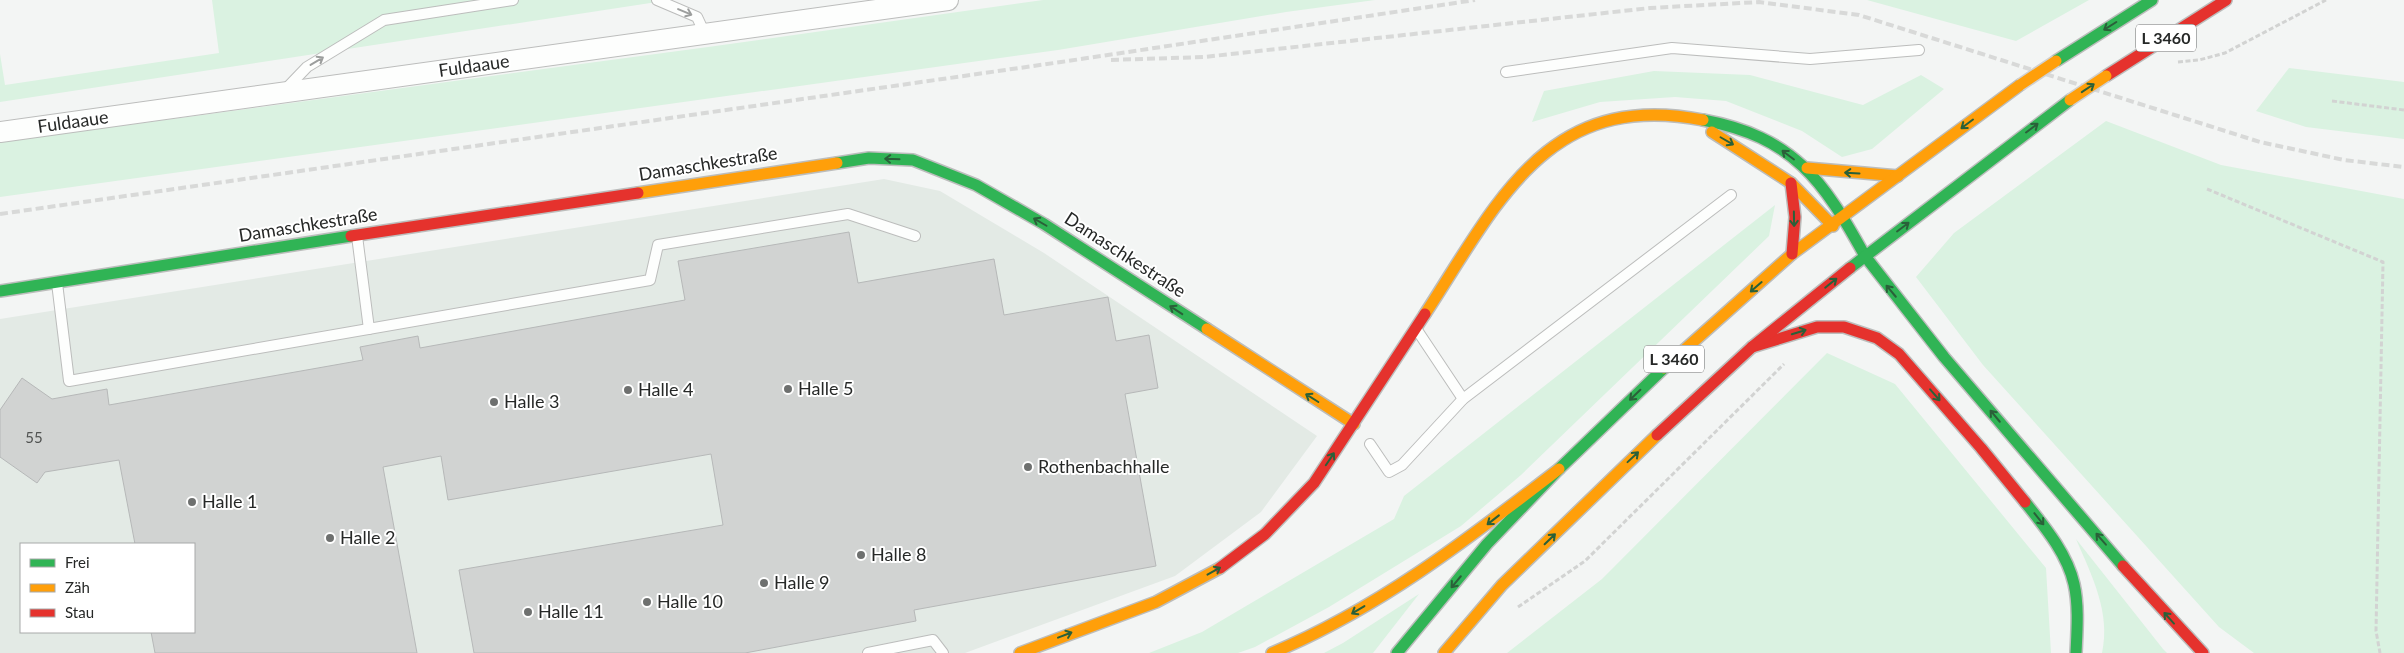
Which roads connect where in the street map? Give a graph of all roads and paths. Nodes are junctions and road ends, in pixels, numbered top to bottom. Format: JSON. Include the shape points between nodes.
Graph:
{"nodes":[{"id":1,"x":513,"y":0,"type":"edge"},
{"id":2,"x":657,"y":0,"type":"edge"},
{"id":3,"x":948,"y":0,"type":"edge"},
{"id":4,"x":2152,"y":0,"type":"edge"},
{"id":5,"x":2226,"y":0,"type":"edge"},
{"id":6,"x":2326,"y":0,"type":"edge"},
{"id":7,"x":704,"y":34,"type":"junction"},
{"id":8,"x":1919,"y":50,"type":"dead end"},
{"id":9,"x":2173,"y":62,"type":"dead end"},
{"id":10,"x":1506,"y":72,"type":"dead end"},
{"id":11,"x":281,"y":94,"type":"junction"},
{"id":12,"x":2332,"y":101,"type":"dead end"},
{"id":13,"x":2404,"y":110,"type":"edge"},
{"id":14,"x":1685,"y":116,"type":"junction"},
{"id":15,"x":0,"y":132,"type":"edge"},
{"id":16,"x":1806,"y":168,"type":"junction"},
{"id":17,"x":1898,"y":176,"type":"junction"},
{"id":18,"x":1790,"y":183,"type":"junction"},
{"id":19,"x":2207,"y":189,"type":"dead end"},
{"id":20,"x":1731,"y":195,"type":"dead end"},
{"id":21,"x":1843,"y":217,"type":"junction"},
{"id":22,"x":1832,"y":225,"type":"junction"},
{"id":23,"x":357,"y":235,"type":"junction"},
{"id":24,"x":915,"y":236,"type":"dead end"},
{"id":25,"x":1792,"y":254,"type":"junction"},
{"id":26,"x":1864,"y":256,"type":"junction"},
{"id":27,"x":56,"y":282,"type":"junction"},
{"id":28,"x":0,"y":291,"type":"edge"},
{"id":29,"x":1415,"y":327,"type":"junction"},
{"id":30,"x":369,"y":329,"type":"junction"},
{"id":31,"x":1752,"y":346,"type":"junction"},
{"id":32,"x":1789,"y":359,"type":"dead end"},
{"id":33,"x":1463,"y":399,"type":"junction"},
{"id":34,"x":1354,"y":424,"type":"junction"},
{"id":35,"x":1370,"y":444,"type":"dead end"},
{"id":36,"x":1559,"y":469,"type":"junction"},
{"id":37,"x":1511,"y":612,"type":"dead end"},
{"id":38,"x":868,"y":653,"type":"edge"},
{"id":39,"x":943,"y":653,"type":"edge"},
{"id":40,"x":1020,"y":653,"type":"edge"},
{"id":41,"x":1272,"y":653,"type":"edge"},
{"id":42,"x":1397,"y":653,"type":"edge"},
{"id":43,"x":1444,"y":653,"type":"edge"},
{"id":44,"x":2076,"y":653,"type":"edge"},
{"id":45,"x":2202,"y":653,"type":"edge"},
{"id":46,"x":2380,"y":653,"type":"edge"}],
"edges":[{"from":11,"to":1,"type":"lane","one_way":true,"via":[[307,67],[384,20]]},
{"from":2,"to":7,"type":"lane","one_way":true,"via":[[697,17]]},
{"from":3,"to":7,"type":"street","name":"Fuldaaue"},
{"from":4,"to":17,"type":"main road","number":"L 3460","one_way":true,"bridge":true,"via":[[2020,85]]},
{"from":26,"to":5,"type":"main road","number":"L 3460","one_way":true,"bridge":true,"via":[[2070,100]]},
{"from":6,"to":9,"type":"path","via":[[2225,53]]},
{"from":7,"to":11,"type":"street","name":"Fuldaaue"},
{"from":8,"to":10,"type":"lane","via":[[1810,59],[1672,48]]},
{"from":11,"to":15,"type":"street","name":"Fuldaaue"},
{"from":12,"to":13,"type":"path"},
{"from":16,"to":14,"type":"main road","one_way":true,"via":[[1777,146],[1742,129]]},
{"from":14,"to":18,"type":"main road","one_way":true},
{"from":14,"to":29,"type":"main road","via":[[1640,114],[1589,126],[1559,140],[1504,193]]},
{"from":17,"to":16,"type":"main road","one_way":true},
{"from":16,"to":21,"type":"main road"},
{"from":17,"to":21,"type":"main road","number":"L 3460"},
{"from":18,"to":22,"type":"main road"},
{"from":18,"to":25,"type":"main road","one_way":true,"via":[[1794,217]]},
{"from":19,"to":46,"type":"path","via":[[2382,262],[2376,631]]},
{"from":20,"to":33,"type":"lane"},
{"from":21,"to":22,"type":"main road","number":"L 3460"},
{"from":21,"to":26,"type":"main road"},
{"from":22,"to":25,"type":"main road","number":"L 3460"},
{"from":22,"to":26,"type":"main road"},
{"from":23,"to":27,"type":"main road","name":"Damaschkestraße"},
{"from":23,"to":30,"type":"lane"},
{"from":34,"to":23,"type":"main road","name":"Damaschkestraße","one_way":true,"via":[[1044,224],[976,185],[912,160],[869,158]]},
{"from":24,"to":30,"type":"lane","via":[[848,214],[658,245],[650,280]]},
{"from":25,"to":36,"type":"main road","number":"L 3460","one_way":true,"via":[[1648,383]]},
{"from":31,"to":26,"type":"main road","number":"L 3460","one_way":true},
{"from":45,"to":26,"type":"main road","one_way":true,"via":[[2006,430]]},
{"from":27,"to":28,"type":"main road","name":"Damaschkestraße"},
{"from":27,"to":30,"type":"lane","via":[[69,382]]},
{"from":29,"to":33,"type":"lane"},
{"from":29,"to":34,"type":"main road"},
{"from":43,"to":31,"type":"main road","number":"L 3460","one_way":true,"via":[[1502,585]]},
{"from":31,"to":44,"type":"main road","one_way":true,"via":[[1817,327],[1844,327],[1877,338],[1899,354],[2044,526],[2065,560],[2074,584],[2078,610]]},
{"from":32,"to":37,"type":"path","via":[[1585,562]]},
{"from":33,"to":35,"type":"lane","via":[[1402,465],[1389,472]]},
{"from":40,"to":34,"type":"main road","one_way":true,"via":[[1172,594],[1233,561],[1276,525],[1314,482]]},
{"from":36,"to":41,"type":"main road","one_way":true,"via":[[1456,549],[1328,628]]},
{"from":36,"to":42,"type":"main road","number":"L 3460","one_way":true,"via":[[1487,544]]},
{"from":38,"to":39,"type":"lane","via":[[933,640]]}]}
